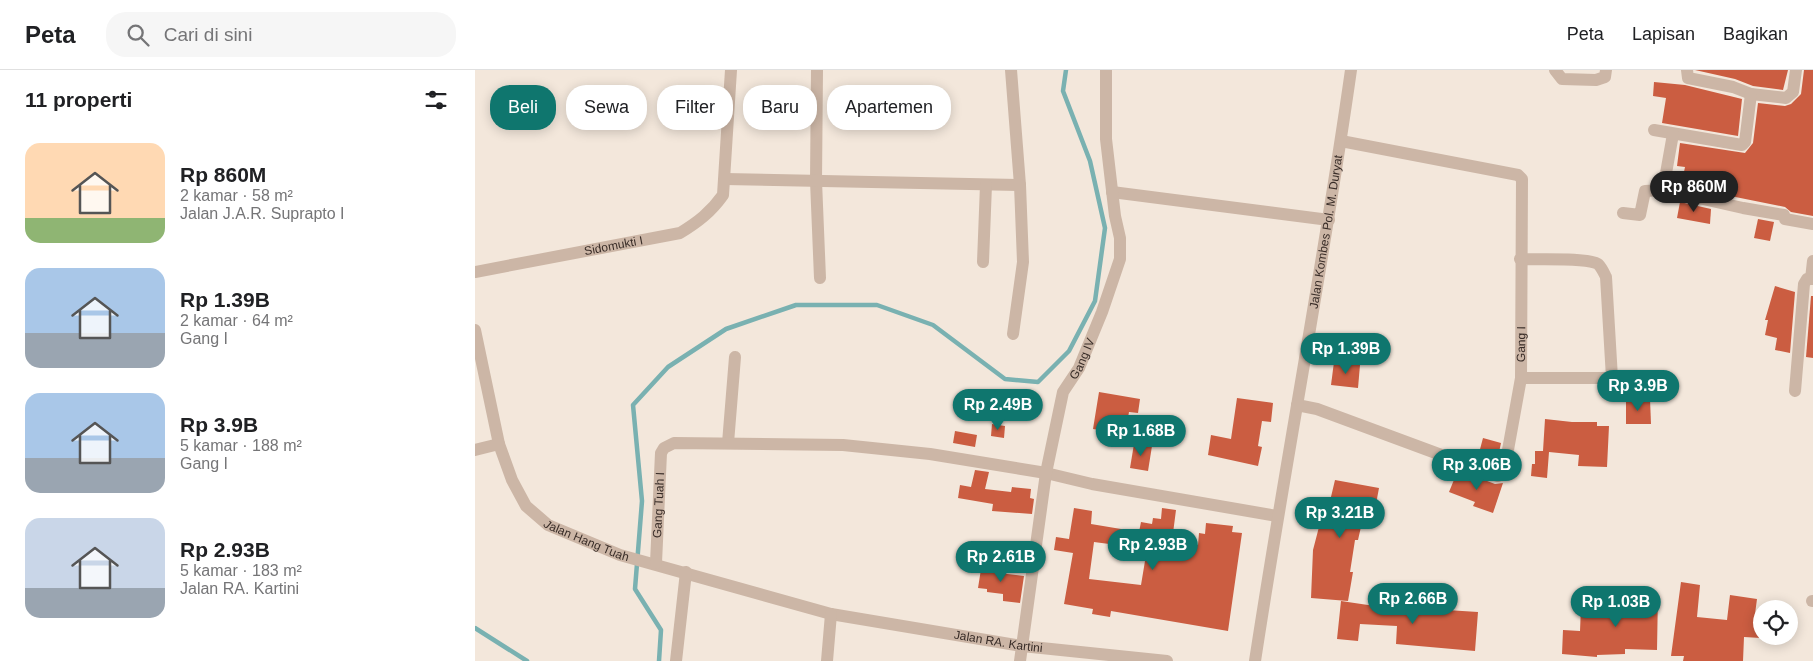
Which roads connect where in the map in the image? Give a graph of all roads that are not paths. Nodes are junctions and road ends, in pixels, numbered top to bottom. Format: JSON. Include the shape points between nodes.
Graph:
{"nodes":[{"id":1,"x":731,"y":70,"type":"edge"},
{"id":2,"x":817,"y":70,"type":"edge"},
{"id":3,"x":1011,"y":70,"type":"edge"},
{"id":4,"x":1106,"y":70,"type":"edge"},
{"id":5,"x":1351,"y":70,"type":"edge"},
{"id":6,"x":1555,"y":70,"type":"edge"},
{"id":7,"x":1606,"y":70,"type":"edge"},
{"id":8,"x":1687,"y":70,"type":"edge"},
{"id":9,"x":1796,"y":70,"type":"edge"},
{"id":10,"x":1751,"y":94,"type":"junction"},
{"id":11,"x":1655,"y":130,"type":"dead end"},
{"id":12,"x":1673,"y":134,"type":"junction"},
{"id":13,"x":1341,"y":142,"type":"junction"},
{"id":14,"x":725,"y":179,"type":"junction"},
{"id":15,"x":816,"y":181,"type":"junction"},
{"id":16,"x":1020,"y":185,"type":"junction"},
{"id":17,"x":986,"y":186,"type":"junction"},
{"id":18,"x":1663,"y":190,"type":"junction"},
{"id":19,"x":1112,"y":192,"type":"junction"},
{"id":20,"x":1623,"y":213,"type":"dead end"},
{"id":21,"x":1329,"y":220,"type":"junction"},
{"id":22,"x":1813,"y":224,"type":"edge"},
{"id":23,"x":1520,"y":259,"type":"junction"},
{"id":24,"x":1813,"y":261,"type":"edge"},
{"id":25,"x":983,"y":262,"type":"dead end"},
{"id":26,"x":475,"y":272,"type":"edge"},
{"id":27,"x":820,"y":278,"type":"dead end"},
{"id":28,"x":1812,"y":279,"type":"edge"},
{"id":29,"x":475,"y":330,"type":"edge"},
{"id":30,"x":1013,"y":334,"type":"dead end"},
{"id":31,"x":735,"y":358,"type":"dead end"},
{"id":32,"x":1521,"y":378,"type":"junction"},
{"id":33,"x":1612,"y":378,"type":"junction"},
{"id":34,"x":1665,"y":380,"type":"dead end"},
{"id":35,"x":1795,"y":391,"type":"dead end"},
{"id":36,"x":1297,"y":405,"type":"junction"},
{"id":37,"x":728,"y":443,"type":"junction"},
{"id":38,"x":499,"y":444,"type":"junction"},
{"id":39,"x":475,"y":450,"type":"edge"},
{"id":40,"x":1046,"y":473,"type":"junction"},
{"id":41,"x":1277,"y":516,"type":"junction"},
{"id":42,"x":651,"y":562,"type":"junction"},
{"id":43,"x":686,"y":572,"type":"junction"},
{"id":44,"x":831,"y":614,"type":"junction"},
{"id":45,"x":1022,"y":646,"type":"junction"},
{"id":46,"x":676,"y":661,"type":"edge"},
{"id":47,"x":827,"y":661,"type":"edge"},
{"id":48,"x":1020,"y":661,"type":"edge"},
{"id":49,"x":1167,"y":661,"type":"edge"},
{"id":50,"x":1255,"y":661,"type":"edge"}],
"edges":[{"from":1,"to":14,"type":"street","name":"Sidomukti I"},
{"from":2,"to":15,"type":"street"},
{"from":3,"to":16,"type":"street"},
{"from":4,"to":19,"type":"street","name":"Gang IV","via":[[1106,139]]},
{"from":5,"to":13,"type":"street","name":"Jalan Kombes Pol. M. Duryat"},
{"from":6,"to":7,"type":"street","via":[[1562,79],[1596,80],[1605,77]]},
{"from":8,"to":10,"type":"street","via":[[1688,78]]},
{"from":9,"to":10,"type":"street","via":[[1790,97]]},
{"from":10,"to":12,"type":"street","via":[[1742,146]]},
{"from":11,"to":12,"type":"street"},
{"from":12,"to":18,"type":"street"},
{"from":13,"to":21,"type":"street","name":"Jalan Kombes Pol. M. Duryat"},
{"from":13,"to":23,"type":"street","name":"Gang I","via":[[1518,175],[1522,179]]},
{"from":14,"to":15,"type":"street"},
{"from":14,"to":26,"type":"street","name":"Sidomukti I","via":[[723,195],[712,210],[680,233]]},
{"from":15,"to":17,"type":"street"},
{"from":15,"to":27,"type":"street"},
{"from":16,"to":17,"type":"street"},
{"from":16,"to":30,"type":"street","via":[[1023,262]]},
{"from":17,"to":25,"type":"street"},
{"from":18,"to":20,"type":"street","via":[[1642,189],[1640,215]]},
{"from":18,"to":22,"type":"street"},
{"from":19,"to":21,"type":"street"},
{"from":19,"to":40,"type":"street","name":"Gang IV","via":[[1120,238],[1118,269],[1079,368],[1063,392]]},
{"from":21,"to":36,"type":"street","name":"Jalan Kombes Pol. M. Duryat"},
{"from":23,"to":32,"type":"street","name":"Gang I"},
{"from":23,"to":33,"type":"street","via":[[1581,261],[1597,264],[1603,270]]},
{"from":24,"to":28,"type":"street"},
{"from":28,"to":35,"type":"street","via":[[1807,279],[1804,284]]},
{"from":29,"to":38,"type":"street","name":"Jalan Hang Tuah"},
{"from":31,"to":37,"type":"street"},
{"from":32,"to":33,"type":"street"},
{"from":32,"to":36,"type":"street","name":"Gang I","via":[[1504,472],[1498,476],[1317,409]]},
{"from":33,"to":34,"type":"street"},
{"from":36,"to":41,"type":"street","name":"Jalan Kombes Pol. M. Duryat"},
{"from":37,"to":40,"type":"street","via":[[843,445],[930,454]]},
{"from":37,"to":42,"type":"street","name":"Gang Tuah I","via":[[674,443],[664,448]]},
{"from":38,"to":39,"type":"street"},
{"from":38,"to":42,"type":"street","name":"Jalan Hang Tuah","via":[[525,506],[548,525],[619,555]]},
{"from":40,"to":41,"type":"street"},
{"from":40,"to":45,"type":"street","name":"Gang IV"},
{"from":41,"to":50,"type":"street","name":"Jalan Kombes Pol. M. Duryat"},
{"from":42,"to":43,"type":"street","name":"Jalan Hang Tuah"},
{"from":43,"to":44,"type":"street","name":"Jalan Hang Tuah"},
{"from":43,"to":46,"type":"street"},
{"from":44,"to":45,"type":"street","name":"Jalan RA. Kartini"},
{"from":44,"to":47,"type":"street"},
{"from":45,"to":48,"type":"street","name":"Gang IV"},
{"from":45,"to":49,"type":"street","name":"Jalan RA. Kartini"}]}
